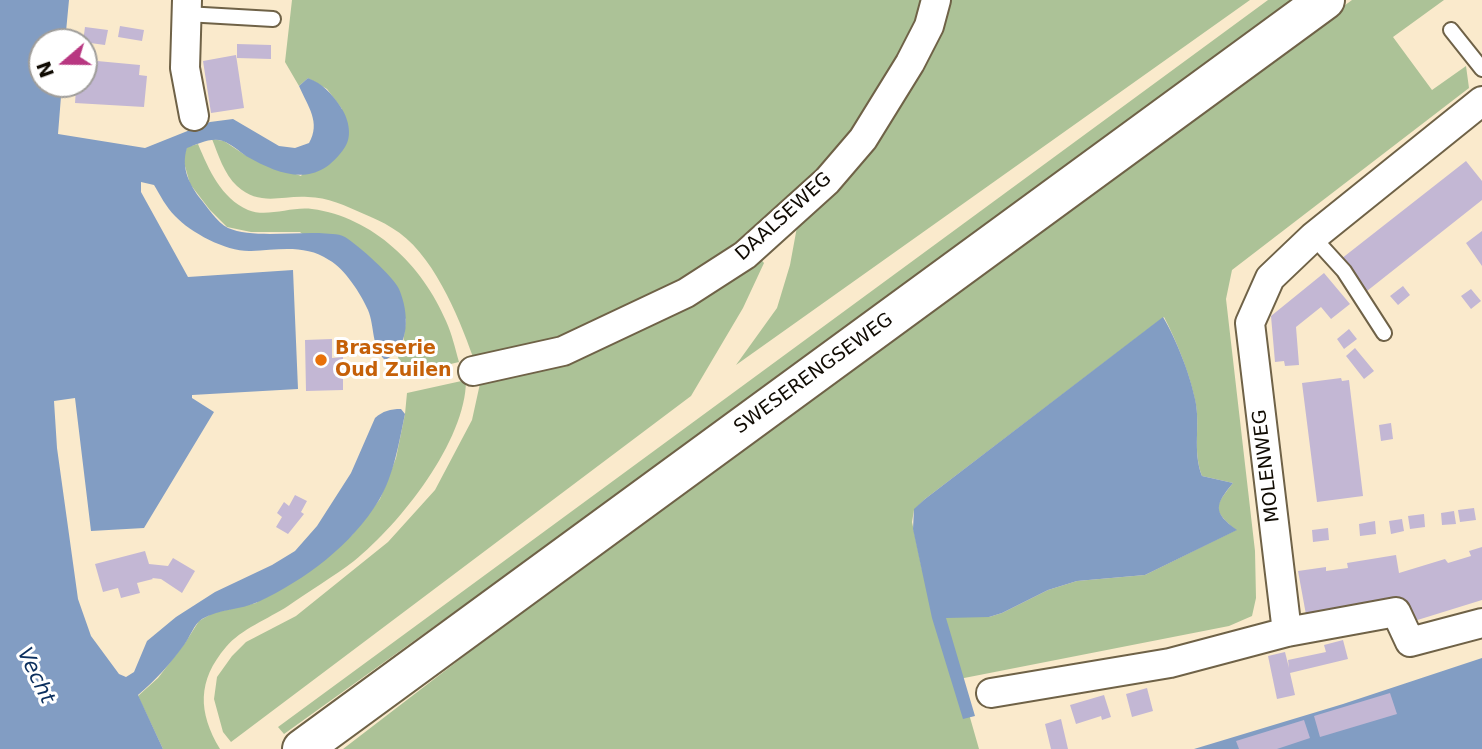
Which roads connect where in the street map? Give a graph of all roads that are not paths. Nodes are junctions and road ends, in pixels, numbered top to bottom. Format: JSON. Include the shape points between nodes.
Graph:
{"nodes":[{"id":1,"x":936,"y":0,"type":"edge"},
{"id":2,"x":1325,"y":0,"type":"edge"},
{"id":3,"x":187,"y":7,"type":"edge"},
{"id":4,"x":274,"y":19,"type":"dead end"},
{"id":5,"x":1451,"y":30,"type":"dead end"},
{"id":6,"x":1482,"y":69,"type":"edge"},
{"id":7,"x":1482,"y":101,"type":"edge"},
{"id":8,"x":194,"y":116,"type":"dead end"},
{"id":9,"x":1313,"y":237,"type":"junction"},
{"id":10,"x":1384,"y":333,"type":"dead end"},
{"id":11,"x":473,"y":371,"type":"dead end"},
{"id":12,"x":1482,"y":623,"type":"edge"},
{"id":13,"x":1287,"y":632,"type":"junction"},
{"id":14,"x":991,"y":693,"type":"dead end"},
{"id":15,"x":302,"y":749,"type":"edge"}],
"edges":[{"from":1,"to":11,"type":"street","name":"DAALSEWEG","via":[[929,26],[863,139],[827,181],[745,255],[686,293],[563,351]]},
{"from":2,"to":15,"type":"main road","name":"SWESERENGSEWEG"},
{"from":3,"to":4,"type":"lane"},
{"from":3,"to":8,"type":"street","via":[[185,68]]},
{"from":5,"to":6,"type":"lane"},
{"from":7,"to":9,"type":"street","name":"MOLENWEG"},
{"from":9,"to":10,"type":"lane","via":[[1344,271]]},
{"from":9,"to":13,"type":"street","name":"MOLENWEG","via":[[1270,278],[1250,323]]},
{"from":12,"to":13,"type":"street","via":[[1410,642],[1395,612]]},
{"from":13,"to":14,"type":"street","via":[[1170,663]]}]}
